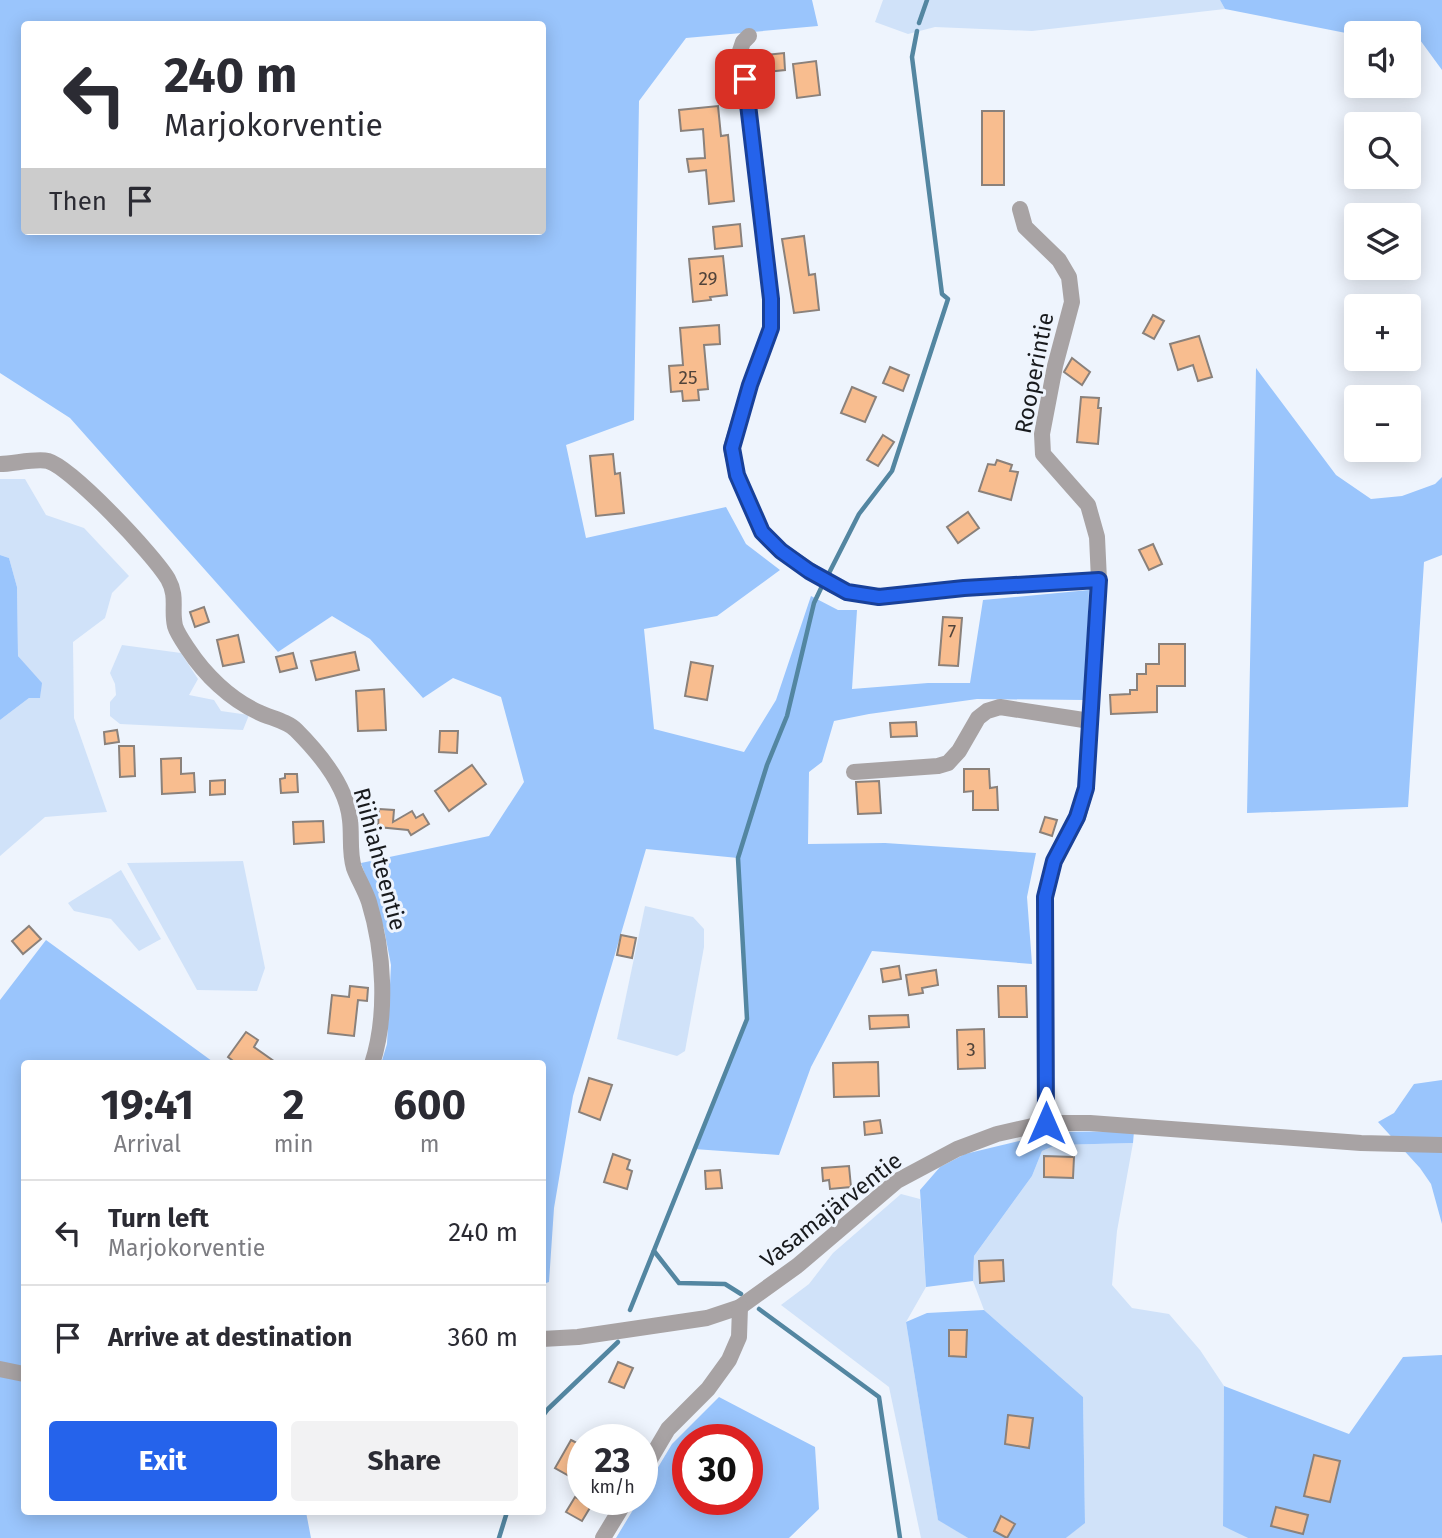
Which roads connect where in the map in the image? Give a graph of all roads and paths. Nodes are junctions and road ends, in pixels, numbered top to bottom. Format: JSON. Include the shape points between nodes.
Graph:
{"nodes":[{"id":1,"x":749,"y":36,"type":"dead end"},
{"id":2,"x":1020,"y":209,"type":"dead end"},
{"id":3,"x":0,"y":464,"type":"edge"},
{"id":4,"x":1099,"y":580,"type":"junction"},
{"id":5,"x":1090,"y":721,"type":"junction"},
{"id":6,"x":855,"y":772,"type":"dead end"},
{"id":7,"x":373,"y":1060,"type":"edge"},
{"id":8,"x":1046,"y":1123,"type":"junction"},
{"id":9,"x":1442,"y":1145,"type":"edge"},
{"id":10,"x":740,"y":1307,"type":"junction"},
{"id":11,"x":546,"y":1339,"type":"edge"},
{"id":12,"x":0,"y":1369,"type":"edge"},
{"id":13,"x":21,"y":1373,"type":"edge"},
{"id":14,"x":658,"y":1446,"type":"edge"},
{"id":15,"x":617,"y":1515,"type":"edge"},
{"id":16,"x":603,"y":1538,"type":"edge"}],
"edges":[{"from":1,"to":4,"type":"street","via":[[740,51],[757,166],[771,328],[732,448],[737,475],[762,532],[825,581],[847,592],[879,597]]},
{"from":2,"to":4,"type":"street","name":"Rooperintie","via":[[1025,227],[1069,276],[1072,302],[1042,433],[1043,454],[1088,505],[1097,537]]},
{"from":3,"to":7,"type":"street","name":"Riihiahteentie","via":[[47,461],[68,472],[141,544],[168,579],[175,596],[175,626],[211,678],[256,712],[294,728],[334,778],[350,819],[354,867],[377,931],[382,964],[379,1042]]},
{"from":4,"to":5,"type":"street","name":"Rooperintie"},
{"from":5,"to":6,"type":"street","via":[[1000,707],[978,718],[948,763]]},
{"from":5,"to":8,"type":"street","name":"Rooperintie","via":[[1086,788],[1054,861],[1045,897]]},
{"from":8,"to":9,"type":"street","name":"Vasamajärventie"},
{"from":8,"to":10,"type":"street","name":"Vasamajärventie","via":[[997,1133],[897,1181],[797,1266]]},
{"from":10,"to":11,"type":"street","name":"Vasamajärventie","via":[[707,1318]]},
{"from":10,"to":14,"type":"street","via":[[738,1336],[729,1360]]},
{"from":12,"to":13,"type":"street"},
{"from":15,"to":16,"type":"street"}]}
